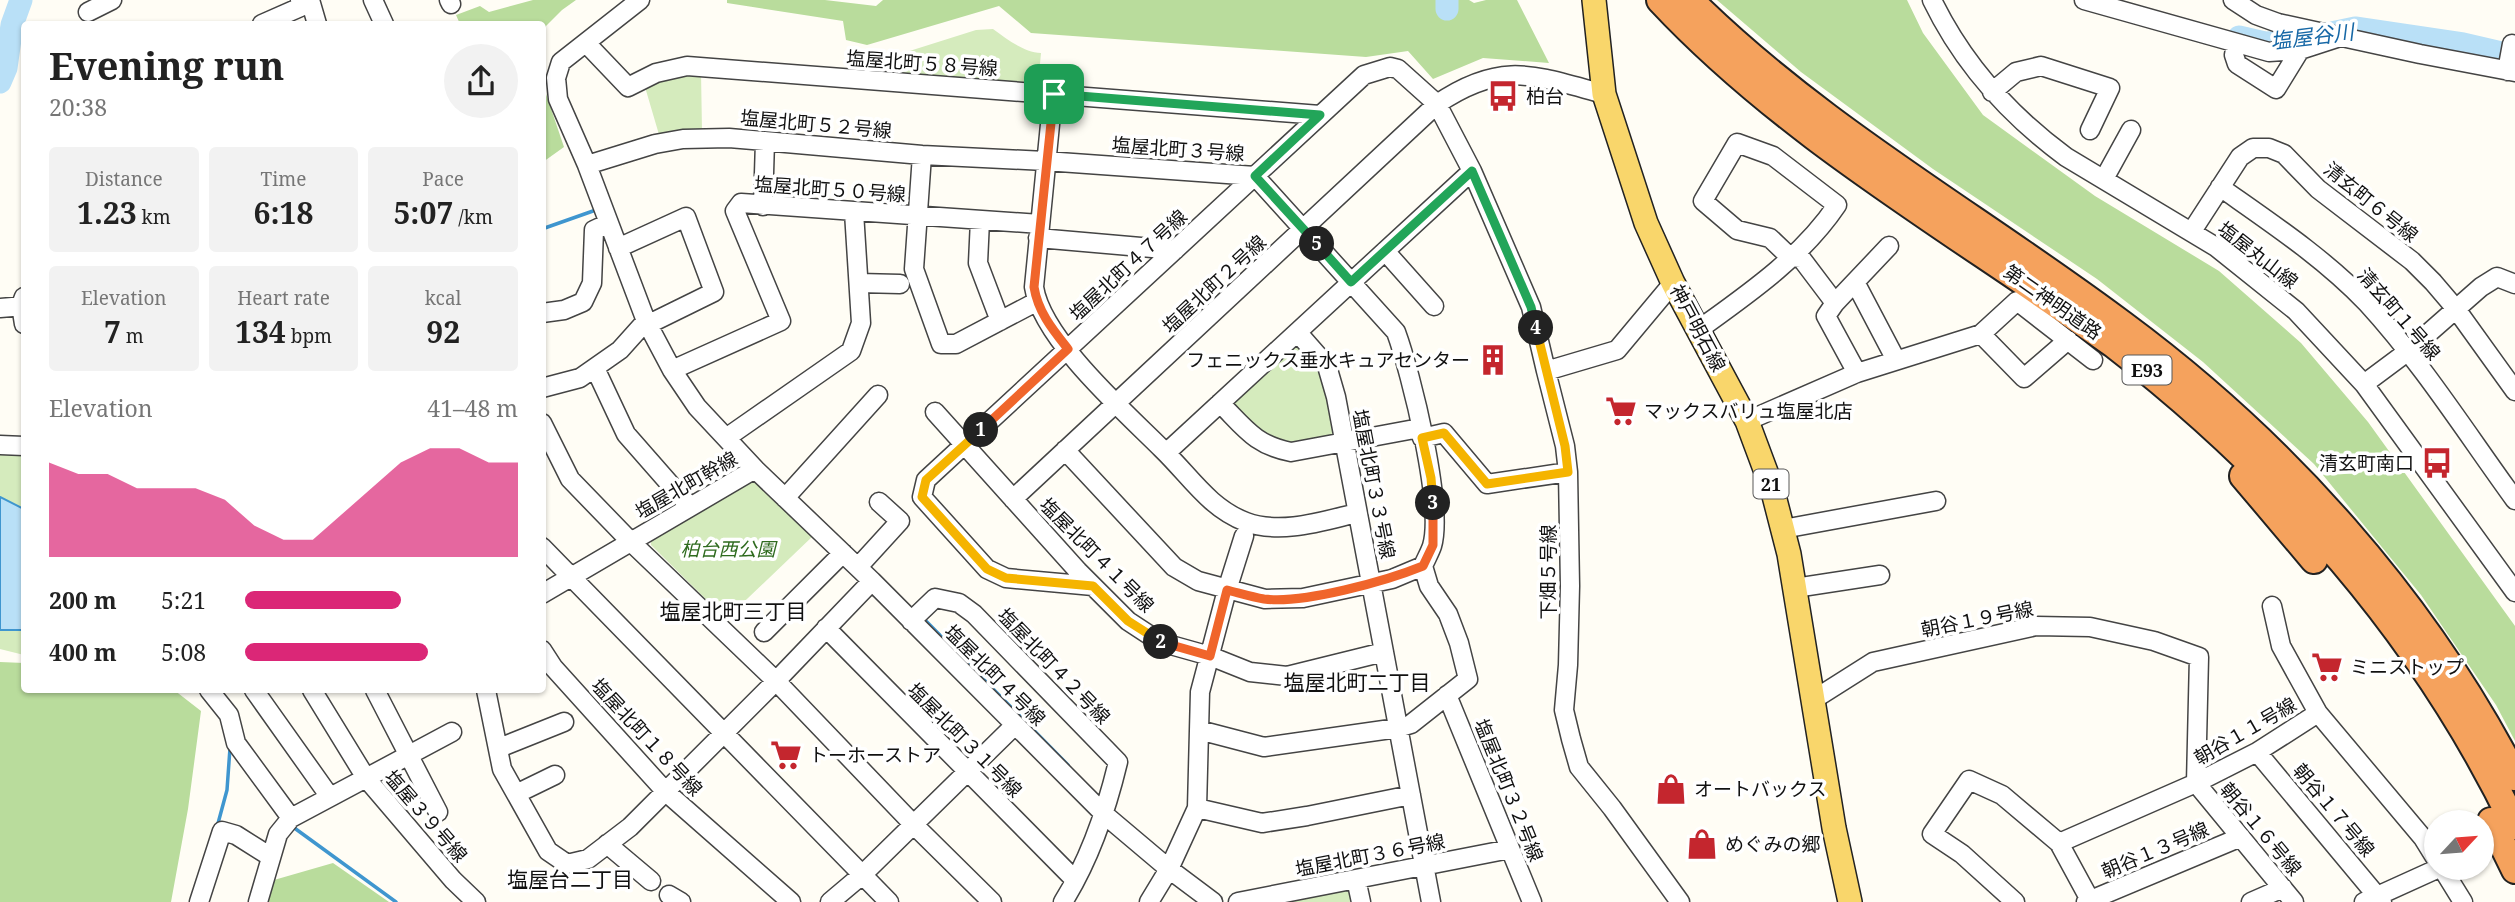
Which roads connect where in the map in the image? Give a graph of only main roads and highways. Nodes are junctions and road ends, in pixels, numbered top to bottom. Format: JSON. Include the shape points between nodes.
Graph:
{"nodes":[{"id":1,"x":1594,"y":0,"type":"edge"},
{"id":2,"x":1675,"y":5,"type":"edge"},
{"id":3,"x":2067,"y":311,"type":"junction"},
{"id":4,"x":2314,"y":560,"type":"dead end"},
{"id":5,"x":2515,"y":778,"type":"edge"},
{"id":6,"x":2503,"y":823,"type":"edge"},
{"id":7,"x":2515,"y":870,"type":"edge"},
{"id":8,"x":1850,"y":902,"type":"edge"}],
"edges":[{"from":1,"to":8,"type":"main road","name":"神戸明石線","number":"21","via":[[1604,94],[1646,223],[1747,421],[1772,488],[1795,588]]},
{"from":2,"to":3,"type":"highway","name":"第二神明道路","number":"E93","via":[[1736,73],[1813,136]]},
{"from":2,"to":5,"type":"highway","name":"第二神明道路","number":"E93","via":[[1711,21],[1826,117],[2121,323],[2238,419],[2308,489],[2378,570],[2446,663]]},
{"from":3,"to":4,"type":"highway","via":[[2210,441]]},
{"from":3,"to":6,"type":"highway","name":"第二神明道路","number":"E93","via":[[2205,419],[2322,536],[2423,667],[2484,766]]},
{"from":6,"to":7,"type":"highway","name":"第二神明道路"}]}
